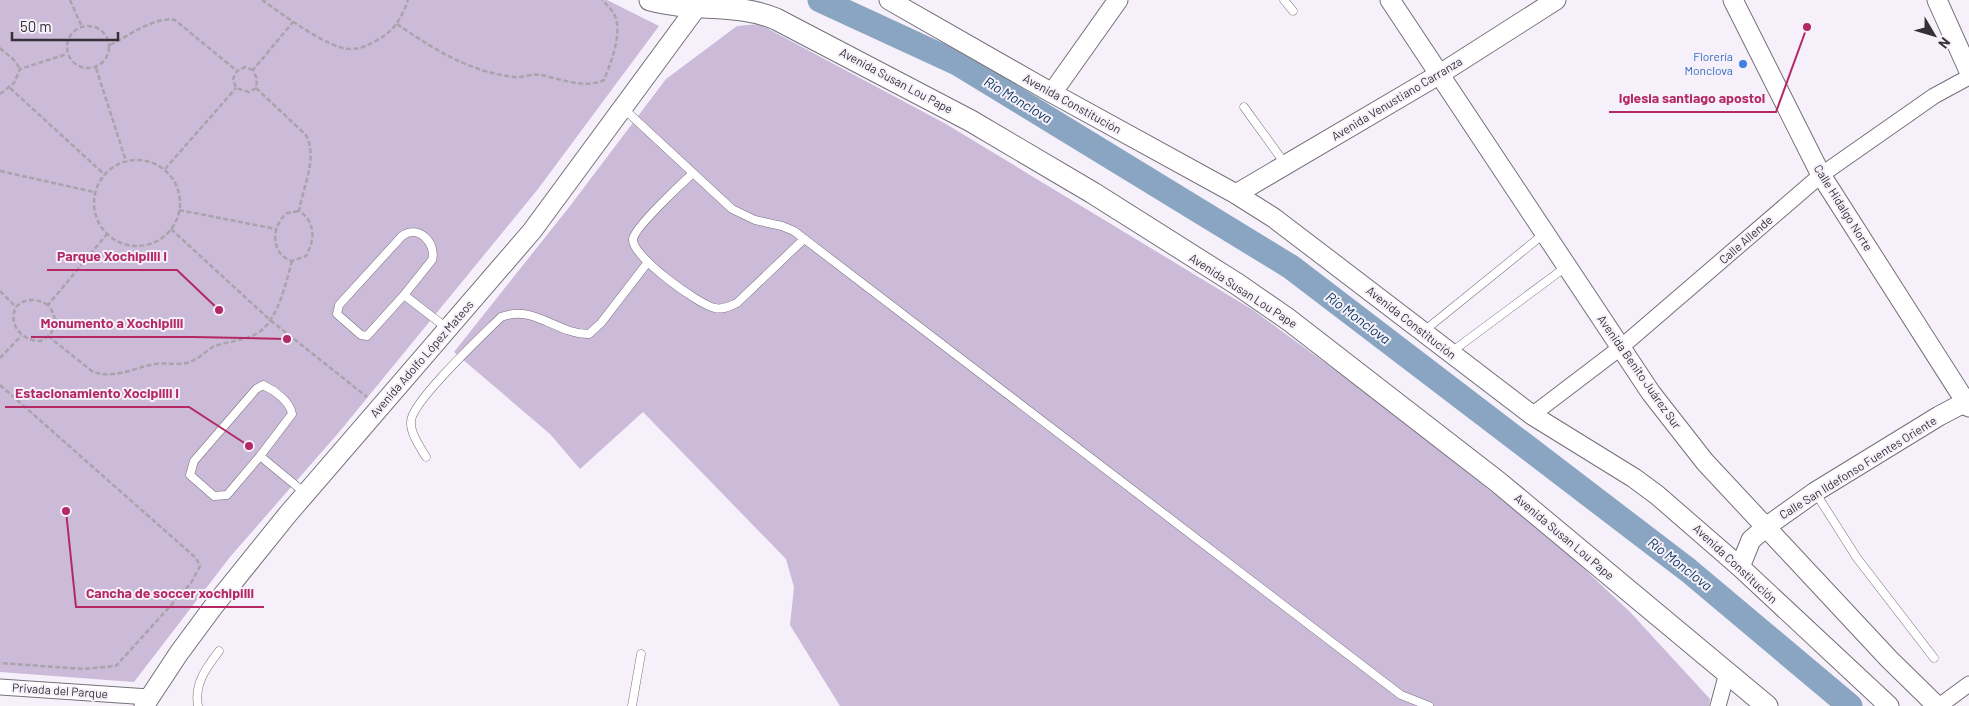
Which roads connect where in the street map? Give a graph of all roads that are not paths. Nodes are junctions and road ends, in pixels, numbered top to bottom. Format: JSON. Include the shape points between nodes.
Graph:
{"nodes":[{"id":1,"x":650,"y":0,"type":"edge"},
{"id":2,"x":1118,"y":0,"type":"edge"},
{"id":3,"x":1284,"y":0,"type":"edge"},
{"id":4,"x":1390,"y":0,"type":"edge"},
{"id":5,"x":1556,"y":0,"type":"edge"},
{"id":6,"x":1733,"y":0,"type":"edge"},
{"id":7,"x":1937,"y":0,"type":"edge"},
{"id":8,"x":895,"y":1,"type":"edge"},
{"id":9,"x":699,"y":4,"type":"edge"},
{"id":10,"x":1293,"y":11,"type":"dead end"},
{"id":11,"x":1969,"y":71,"type":"edge"},
{"id":12,"x":1440,"y":74,"type":"junction"},
{"id":13,"x":1969,"y":77,"type":"edge"},
{"id":14,"x":1052,"y":93,"type":"junction"},
{"id":15,"x":1244,"y":107,"type":"dead end"},
{"id":16,"x":623,"y":108,"type":"junction"},
{"id":17,"x":1286,"y":165,"type":"junction"},
{"id":18,"x":692,"y":174,"type":"junction"},
{"id":19,"x":1821,"y":175,"type":"junction"},
{"id":20,"x":1236,"y":194,"type":"junction"},
{"id":21,"x":1545,"y":233,"type":"junction"},
{"id":22,"x":804,"y":240,"type":"junction"},
{"id":23,"x":648,"y":262,"type":"junction"},
{"id":24,"x":1567,"y":266,"type":"junction"},
{"id":25,"x":404,"y":295,"type":"junction"},
{"id":26,"x":448,"y":329,"type":"junction"},
{"id":27,"x":1422,"y":332,"type":"junction"},
{"id":28,"x":1620,"y":348,"type":"junction"},
{"id":29,"x":1449,"y":353,"type":"junction"},
{"id":30,"x":1968,"y":405,"type":"edge"},
{"id":31,"x":1532,"y":415,"type":"junction"},
{"id":32,"x":260,"y":456,"type":"junction"},
{"id":33,"x":426,"y":457,"type":"dead end"},
{"id":34,"x":1815,"y":492,"type":"junction"},
{"id":35,"x":306,"y":493,"type":"junction"},
{"id":36,"x":1766,"y":527,"type":"junction"},
{"id":37,"x":1740,"y":567,"type":"junction"},
{"id":38,"x":219,"y":651,"type":"dead end"},
{"id":39,"x":641,"y":654,"type":"dead end"},
{"id":40,"x":1934,"y":658,"type":"dead end"},
{"id":41,"x":1727,"y":673,"type":"junction"},
{"id":42,"x":1969,"y":684,"type":"edge"},
{"id":43,"x":0,"y":687,"type":"edge"},
{"id":44,"x":147,"y":701,"type":"edge"},
{"id":45,"x":198,"y":706,"type":"edge"},
{"id":46,"x":632,"y":706,"type":"edge"},
{"id":47,"x":1430,"y":706,"type":"edge"},
{"id":48,"x":1718,"y":706,"type":"edge"},
{"id":49,"x":1767,"y":706,"type":"edge"},
{"id":50,"x":1889,"y":706,"type":"edge"},
{"id":51,"x":1938,"y":706,"type":"edge"}],
"edges":[{"from":1,"to":9,"type":"main road","name":"Avenida Susan Lou Pape"},
{"from":2,"to":14,"type":"street"},
{"from":3,"to":10,"type":"lane"},
{"from":4,"to":12,"type":"street","name":"Avenida Benito Juárez Sur"},
{"from":5,"to":12,"type":"street","name":"Avenida Venustiano Carranza"},
{"from":6,"to":19,"type":"street","name":"Calle Hidalgo Norte"},
{"from":7,"to":11,"type":"street"},
{"from":8,"to":14,"type":"street","name":"Avenida Constitución"},
{"from":9,"to":16,"type":"street","name":"Avenida Adolfo López Mateos"},
{"from":9,"to":41,"type":"main road","name":"Avenida Susan Lou Pape","via":[[753,10],[784,23],[971,121],[1237,284],[1483,470]]},
{"from":12,"to":17,"type":"street","name":"Avenida Venustiano Carranza"},
{"from":12,"to":21,"type":"street","name":"Avenida Benito Juárez Sur"},
{"from":13,"to":19,"type":"street","name":"Calle Allende","via":[[1934,96]]},
{"from":14,"to":20,"type":"street","name":"Avenida Constitución"},
{"from":15,"to":17,"type":"lane"},
{"from":16,"to":18,"type":"lane"},
{"from":16,"to":26,"type":"street","name":"Avenida Adolfo López Mateos","via":[[532,231]]},
{"from":17,"to":20,"type":"street","name":"Avenida Venustiano Carranza"},
{"from":18,"to":22,"type":"lane","via":[[743,216],[782,226]]},
{"from":18,"to":23,"type":"lane","via":[[636,232],[634,243]]},
{"from":19,"to":28,"type":"street","name":"Calle Allende"},
{"from":19,"to":30,"type":"street","name":"Calle Hidalgo Norte"},
{"from":20,"to":27,"type":"street","name":"Avenida Constitución","via":[[1274,218]]},
{"from":21,"to":24,"type":"street","name":"Avenida Benito Juárez Sur"},
{"from":21,"to":27,"type":"lane"},
{"from":22,"to":23,"type":"lane","via":[[737,303],[724,308],[705,304],[664,278]]},
{"from":22,"to":47,"type":"lane","via":[[1402,696]]},
{"from":23,"to":33,"type":"lane","via":[[589,334],[564,329],[522,312],[501,317],[414,412],[412,429]]},
{"from":24,"to":28,"type":"street","name":"Avenida Benito Juárez Sur"},
{"from":24,"to":29,"type":"lane"},
{"from":25,"to":25,"type":"lane","via":[[434,253],[432,244],[418,233],[402,236],[339,306],[337,314],[361,335],[367,336]]},
{"from":25,"to":26,"type":"lane"},
{"from":26,"to":35,"type":"street","name":"Avenida Adolfo López Mateos"},
{"from":27,"to":29,"type":"street","name":"Avenida Constitución"},
{"from":28,"to":31,"type":"street","name":"Calle Allende"},
{"from":28,"to":36,"type":"street","name":"Avenida Benito Juárez Sur","via":[[1705,462]]},
{"from":29,"to":31,"type":"street","name":"Avenida Constitución"},
{"from":30,"to":34,"type":"street","name":"Calle San Ildefonso Fuentes Oriente","via":[[1939,416]]},
{"from":31,"to":37,"type":"street","name":"Avenida Constitución","via":[[1634,478],[1687,519]]},
{"from":32,"to":32,"type":"lane","via":[[292,414],[290,406],[263,385],[194,461],[190,475],[214,496],[227,495]]},
{"from":32,"to":35,"type":"lane"},
{"from":34,"to":36,"type":"street","name":"Calle San Ildefonso Fuentes Oriente"},
{"from":34,"to":40,"type":"lane","via":[[1856,558]]},
{"from":35,"to":44,"type":"street","name":"Avenida Adolfo López Mateos","via":[[213,607]]},
{"from":36,"to":37,"type":"street","name":"Calle San Ildefonso Fuentes Oriente","via":[[1751,540]]},
{"from":36,"to":51,"type":"street","name":"Avenida Benito Juárez Sur","via":[[1888,659]]},
{"from":37,"to":50,"type":"street","name":"Avenida Constitución"},
{"from":38,"to":45,"type":"lane","via":[[198,683]]},
{"from":39,"to":46,"type":"lane"},
{"from":41,"to":48,"type":"street"},
{"from":41,"to":49,"type":"main road","name":"Avenida Susan Lou Pape"},
{"from":42,"to":51,"type":"street"},
{"from":43,"to":44,"type":"street","name":"Privada del Parque"}]}
